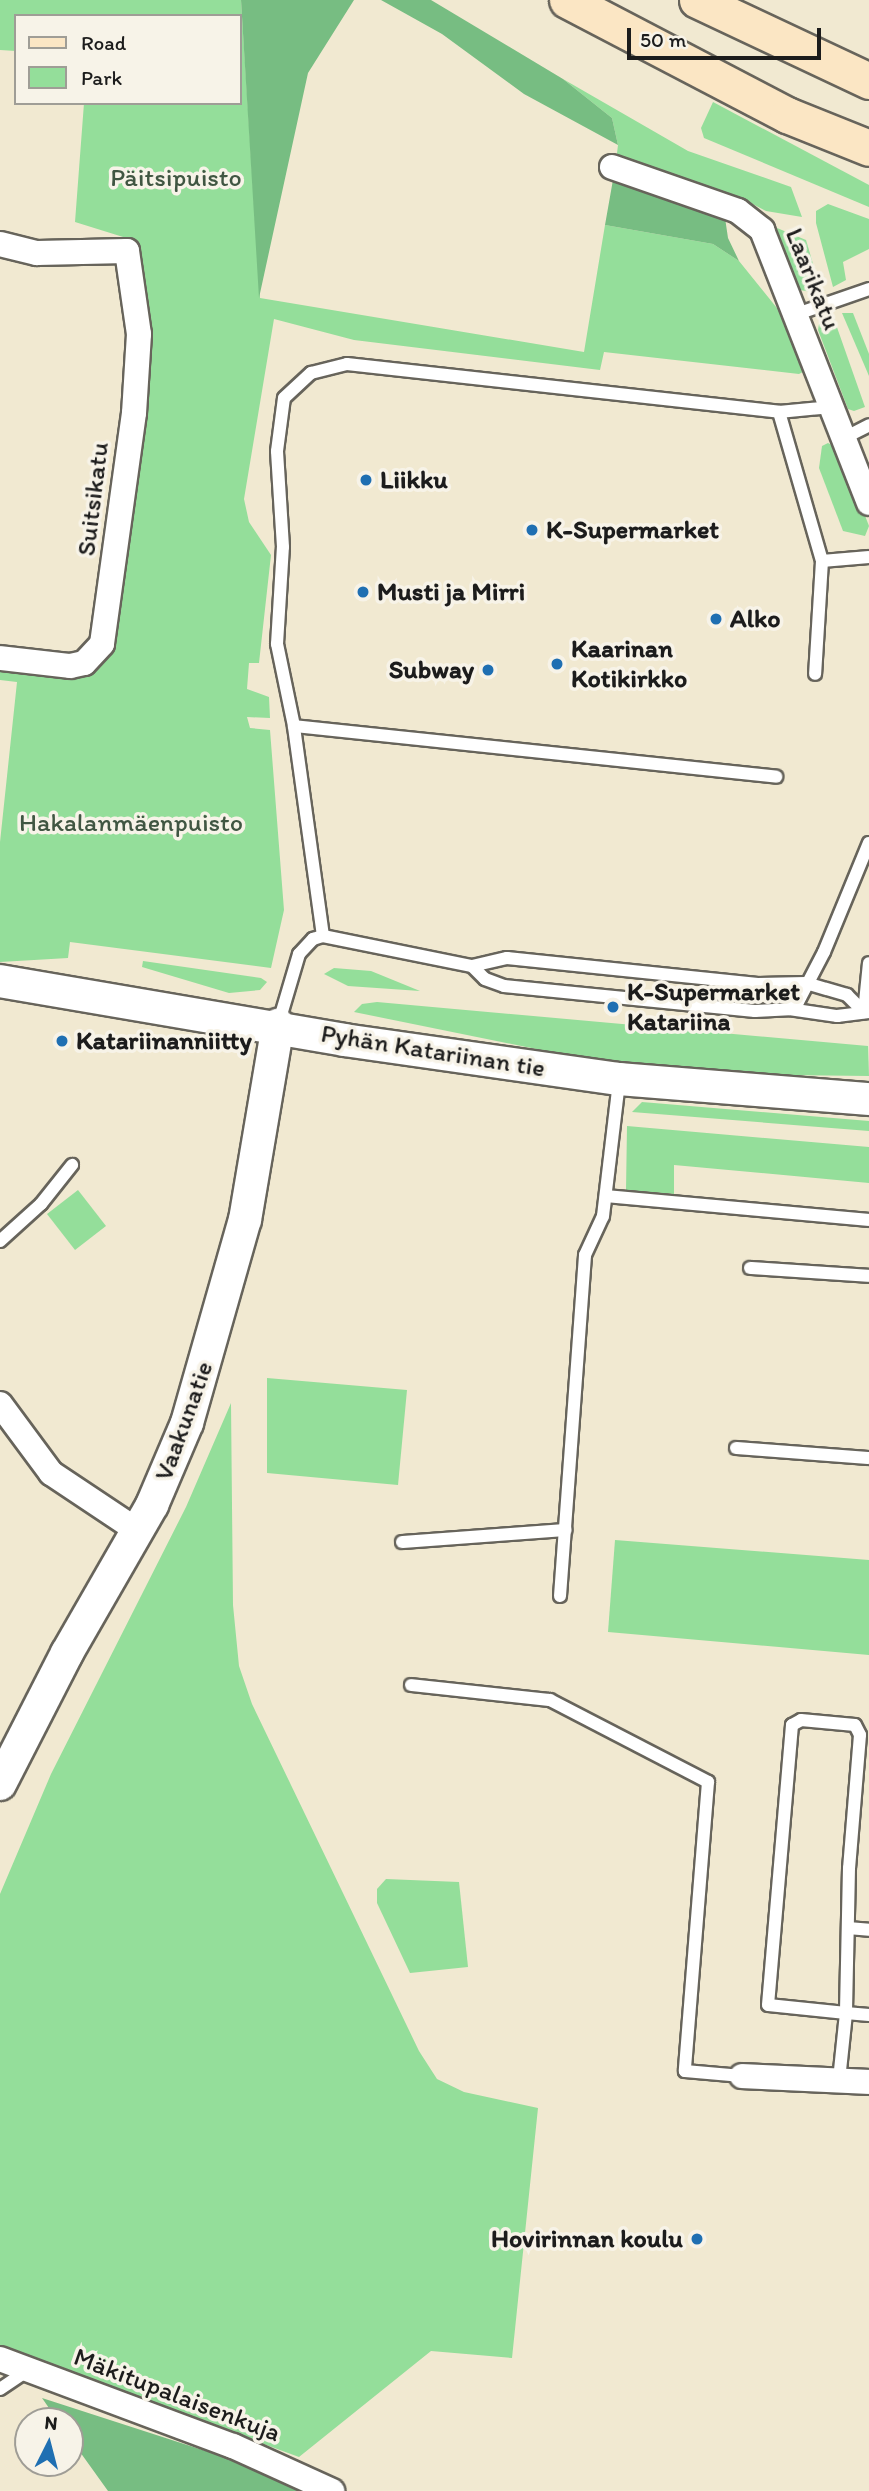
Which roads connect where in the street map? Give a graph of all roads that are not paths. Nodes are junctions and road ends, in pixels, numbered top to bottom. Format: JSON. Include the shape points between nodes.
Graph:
{"nodes":[{"id":1,"x":567,"y":0,"type":"edge"},
{"id":2,"x":697,"y":0,"type":"edge"},
{"id":3,"x":869,"y":81,"type":"edge"},
{"id":4,"x":869,"y":149,"type":"edge"},
{"id":5,"x":612,"y":167,"type":"dead end"},
{"id":6,"x":0,"y":244,"type":"edge"},
{"id":7,"x":869,"y":289,"type":"edge"},
{"id":8,"x":797,"y":314,"type":"junction"},
{"id":9,"x":832,"y":407,"type":"junction"},
{"id":10,"x":779,"y":412,"type":"junction"},
{"id":11,"x":869,"y":425,"type":"edge"},
{"id":12,"x":844,"y":438,"type":"junction"},
{"id":13,"x":869,"y":503,"type":"edge"},
{"id":14,"x":869,"y":557,"type":"edge"},
{"id":15,"x":822,"y":561,"type":"junction"},
{"id":16,"x":0,"y":658,"type":"edge"},
{"id":17,"x":814,"y":674,"type":"dead end"},
{"id":18,"x":294,"y":726,"type":"junction"},
{"id":19,"x":776,"y":778,"type":"dead end"},
{"id":20,"x":869,"y":843,"type":"edge"},
{"id":21,"x":864,"y":863,"type":"edge"},
{"id":22,"x":323,"y":936,"type":"junction"},
{"id":23,"x":869,"y":963,"type":"edge"},
{"id":24,"x":472,"y":966,"type":"junction"},
{"id":25,"x":0,"y":981,"type":"edge"},
{"id":26,"x":806,"y":983,"type":"junction"},
{"id":27,"x":789,"y":1009,"type":"junction"},
{"id":28,"x":867,"y":1012,"type":"edge"},
{"id":29,"x":278,"y":1025,"type":"junction"},
{"id":30,"x":619,"y":1079,"type":"junction"},
{"id":31,"x":869,"y":1099,"type":"edge"},
{"id":32,"x":72,"y":1165,"type":"dead end"},
{"id":33,"x":606,"y":1196,"type":"junction"},
{"id":34,"x":869,"y":1220,"type":"edge"},
{"id":35,"x":0,"y":1241,"type":"edge"},
{"id":36,"x":750,"y":1268,"type":"dead end"},
{"id":37,"x":869,"y":1276,"type":"edge"},
{"id":38,"x":0,"y":1404,"type":"edge"},
{"id":39,"x":736,"y":1448,"type":"dead end"},
{"id":40,"x":869,"y":1458,"type":"edge"},
{"id":41,"x":566,"y":1530,"type":"junction"},
{"id":42,"x":138,"y":1531,"type":"junction"},
{"id":43,"x":402,"y":1542,"type":"dead end"},
{"id":44,"x":560,"y":1596,"type":"dead end"},
{"id":45,"x":411,"y":1685,"type":"dead end"},
{"id":46,"x":3,"y":1771,"type":"edge"},
{"id":47,"x":848,"y":1928,"type":"junction"},
{"id":48,"x":869,"y":1930,"type":"edge"},
{"id":49,"x":846,"y":2013,"type":"junction"},
{"id":50,"x":869,"y":2015,"type":"edge"},
{"id":51,"x":742,"y":2076,"type":"joint"},
{"id":52,"x":839,"y":2080,"type":"junction"},
{"id":53,"x":869,"y":2082,"type":"edge"},
{"id":54,"x":0,"y":2359,"type":"edge"},
{"id":55,"x":28,"y":2370,"type":"junction"},
{"id":56,"x":0,"y":2389,"type":"edge"},
{"id":57,"x":332,"y":2491,"type":"edge"}],
"edges":[{"from":1,"to":4,"type":"main road","via":[[788,115]]},
{"from":2,"to":3,"type":"main road"},
{"from":5,"to":8,"type":"street","name":"Laarikatu","via":[[738,211],[762,230]]},
{"from":6,"to":16,"type":"street","name":"Suitsikatu","via":[[37,253],[127,251],[135,293],[138,364],[106,633],[94,655],[70,666]]},
{"from":7,"to":8,"type":"lane"},
{"from":8,"to":9,"type":"street","name":"Laarikatu"},
{"from":9,"to":10,"type":"lane"},
{"from":9,"to":12,"type":"street","name":"Laarikatu"},
{"from":10,"to":15,"type":"lane"},
{"from":10,"to":18,"type":"lane","via":[[347,364],[312,373],[284,398],[277,451],[283,547],[277,643]]},
{"from":11,"to":12,"type":"lane"},
{"from":12,"to":13,"type":"street","name":"Laarikatu"},
{"from":14,"to":15,"type":"lane"},
{"from":15,"to":17,"type":"lane"},
{"from":18,"to":19,"type":"lane"},
{"from":18,"to":22,"type":"lane"},
{"from":20,"to":21,"type":"lane"},
{"from":21,"to":26,"type":"lane"},
{"from":22,"to":24,"type":"lane"},
{"from":22,"to":29,"type":"lane","via":[[313,939],[299,954]]},
{"from":23,"to":28,"type":"lane"},
{"from":24,"to":26,"type":"lane","via":[[507,958],[758,984]]},
{"from":24,"to":27,"type":"lane","via":[[485,979],[504,986],[755,1011]]},
{"from":25,"to":29,"type":"street","name":"Pyhän Katariinan tie"},
{"from":26,"to":27,"type":"lane"},
{"from":26,"to":28,"type":"lane","via":[[847,995]]},
{"from":27,"to":28,"type":"lane","via":[[837,1016]]},
{"from":29,"to":30,"type":"street","name":"Pyhän Katariinan tie","via":[[344,1040]]},
{"from":29,"to":42,"type":"street","name":"Vaakunatie","via":[[245,1220],[209,1358],[187,1423]]},
{"from":30,"to":31,"type":"street","name":"Pyhän Katariinan tie"},
{"from":30,"to":33,"type":"lane"},
{"from":32,"to":35,"type":"lane","via":[[41,1204]]},
{"from":33,"to":34,"type":"lane"},
{"from":33,"to":41,"type":"lane","via":[[603,1216],[585,1255]]},
{"from":36,"to":37,"type":"lane"},
{"from":38,"to":42,"type":"street","via":[[51,1473]]},
{"from":39,"to":40,"type":"lane"},
{"from":41,"to":43,"type":"lane"},
{"from":41,"to":44,"type":"lane"},
{"from":42,"to":46,"type":"street","name":"Vaakunatie"},
{"from":45,"to":51,"type":"lane","via":[[550,1700],[708,1782],[685,2071]]},
{"from":47,"to":48,"type":"lane"},
{"from":47,"to":49,"type":"lane"},
{"from":47,"to":49,"type":"lane","via":[[860,1735],[855,1725],[801,1720],[792,1725],[768,2005]]},
{"from":49,"to":50,"type":"lane"},
{"from":49,"to":52,"type":"lane"},
{"from":51,"to":52,"type":"street"},
{"from":52,"to":53,"type":"street"},
{"from":54,"to":55,"type":"street","name":"Mäkitupalaisenkuja"},
{"from":55,"to":56,"type":"lane"},
{"from":55,"to":57,"type":"street","name":"Mäkitupalaisenkuja","via":[[233,2446]]}]}
